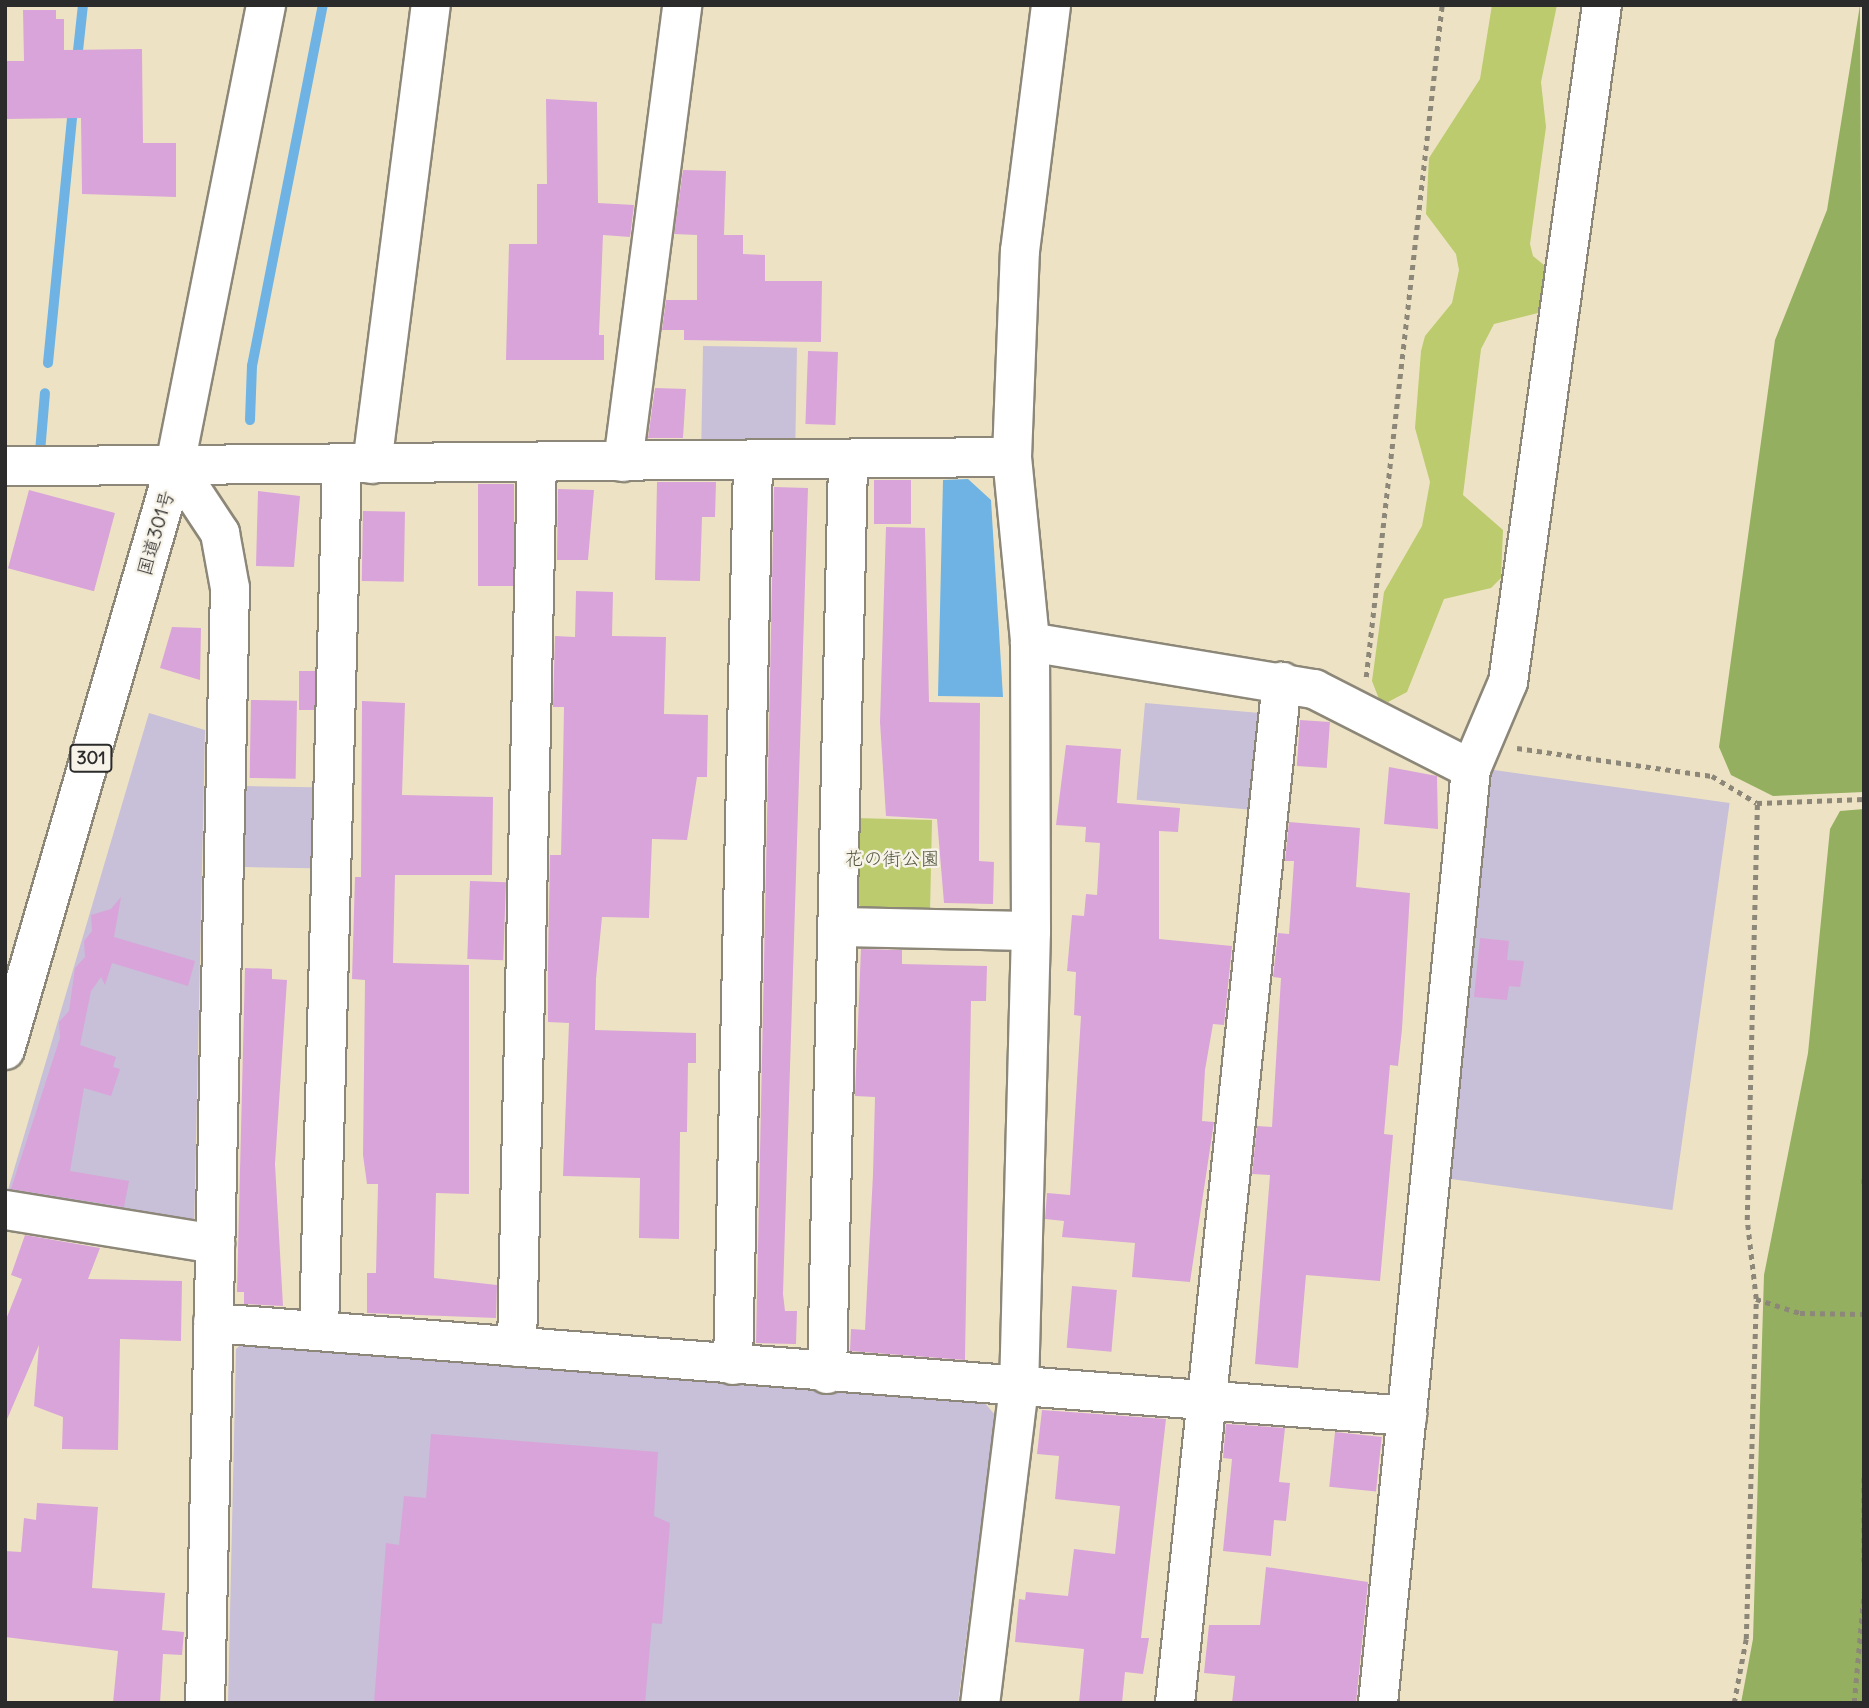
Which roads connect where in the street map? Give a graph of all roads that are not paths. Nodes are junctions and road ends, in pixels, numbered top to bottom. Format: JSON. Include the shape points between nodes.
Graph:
{"nodes":[{"id":1,"x":266,"y":5,"type":"edge"},
{"id":2,"x":431,"y":5,"type":"edge"},
{"id":3,"x":682,"y":5,"type":"edge"},
{"id":4,"x":1051,"y":5,"type":"edge"},
{"id":5,"x":1602,"y":5,"type":"edge"},
{"id":6,"x":1012,"y":457,"type":"junction"},
{"id":7,"x":848,"y":460,"type":"junction"},
{"id":8,"x":753,"y":461,"type":"junction"},
{"id":9,"x":537,"y":462,"type":"junction"},
{"id":10,"x":623,"y":462,"type":"junction"},
{"id":11,"x":357,"y":464,"type":"junction"},
{"id":12,"x":175,"y":465,"type":"junction"},
{"id":13,"x":5,"y":467,"type":"edge"},
{"id":14,"x":1030,"y":642,"type":"junction"},
{"id":15,"x":1282,"y":682,"type":"junction"},
{"id":16,"x":1476,"y":756,"type":"junction"},
{"id":17,"x":838,"y":927,"type":"junction"},
{"id":18,"x":1031,"y":931,"type":"junction"},
{"id":19,"x":5,"y":1050,"type":"edge"},
{"id":20,"x":5,"y":1210,"type":"edge"},
{"id":21,"x":215,"y":1244,"type":"junction"},
{"id":22,"x":213,"y":1322,"type":"junction"},
{"id":23,"x":319,"y":1330,"type":"junction"},
{"id":24,"x":517,"y":1347,"type":"junction"},
{"id":25,"x":733,"y":1366,"type":"junction"},
{"id":26,"x":827,"y":1374,"type":"junction"},
{"id":27,"x":1019,"y":1387,"type":"junction"},
{"id":28,"x":1206,"y":1399,"type":"junction"},
{"id":29,"x":1407,"y":1416,"type":"junction"},
{"id":30,"x":205,"y":1703,"type":"edge"},
{"id":31,"x":980,"y":1703,"type":"edge"},
{"id":32,"x":1175,"y":1703,"type":"edge"},
{"id":33,"x":1378,"y":1703,"type":"edge"}],
"edges":[{"from":1,"to":12,"type":"main road","name":"国道301号","number":"301"},
{"from":2,"to":11,"type":"main road"},
{"from":3,"to":10,"type":"main road"},
{"from":4,"to":6,"type":"main road","via":[[1020,251]]},
{"from":5,"to":16,"type":"main road","via":[[1508,682]]},
{"from":6,"to":7,"type":"main road"},
{"from":6,"to":14,"type":"main road"},
{"from":7,"to":8,"type":"main road"},
{"from":7,"to":17,"type":"main road"},
{"from":8,"to":10,"type":"main road"},
{"from":8,"to":25,"type":"main road"},
{"from":9,"to":10,"type":"main road"},
{"from":9,"to":11,"type":"main road"},
{"from":9,"to":24,"type":"main road"},
{"from":11,"to":12,"type":"main road"},
{"from":11,"to":23,"type":"main road"},
{"from":12,"to":13,"type":"main road"},
{"from":12,"to":19,"type":"main road","name":"国道301号","number":"301"},
{"from":12,"to":21,"type":"main road","via":[[220,533],[230,588]]},
{"from":14,"to":15,"type":"main road"},
{"from":14,"to":18,"type":"main road"},
{"from":15,"to":16,"type":"main road"},
{"from":15,"to":28,"type":"main road"},
{"from":16,"to":29,"type":"main road"},
{"from":17,"to":18,"type":"main road"},
{"from":17,"to":26,"type":"main road"},
{"from":18,"to":27,"type":"main road"},
{"from":20,"to":21,"type":"main road"},
{"from":21,"to":22,"type":"main road"},
{"from":22,"to":23,"type":"main road"},
{"from":22,"to":30,"type":"main road"},
{"from":23,"to":24,"type":"main road"},
{"from":24,"to":25,"type":"main road"},
{"from":25,"to":26,"type":"main road"},
{"from":26,"to":27,"type":"main road"},
{"from":27,"to":28,"type":"main road"},
{"from":27,"to":31,"type":"main road"},
{"from":28,"to":29,"type":"main road"},
{"from":28,"to":32,"type":"main road"},
{"from":29,"to":33,"type":"main road"}]}
